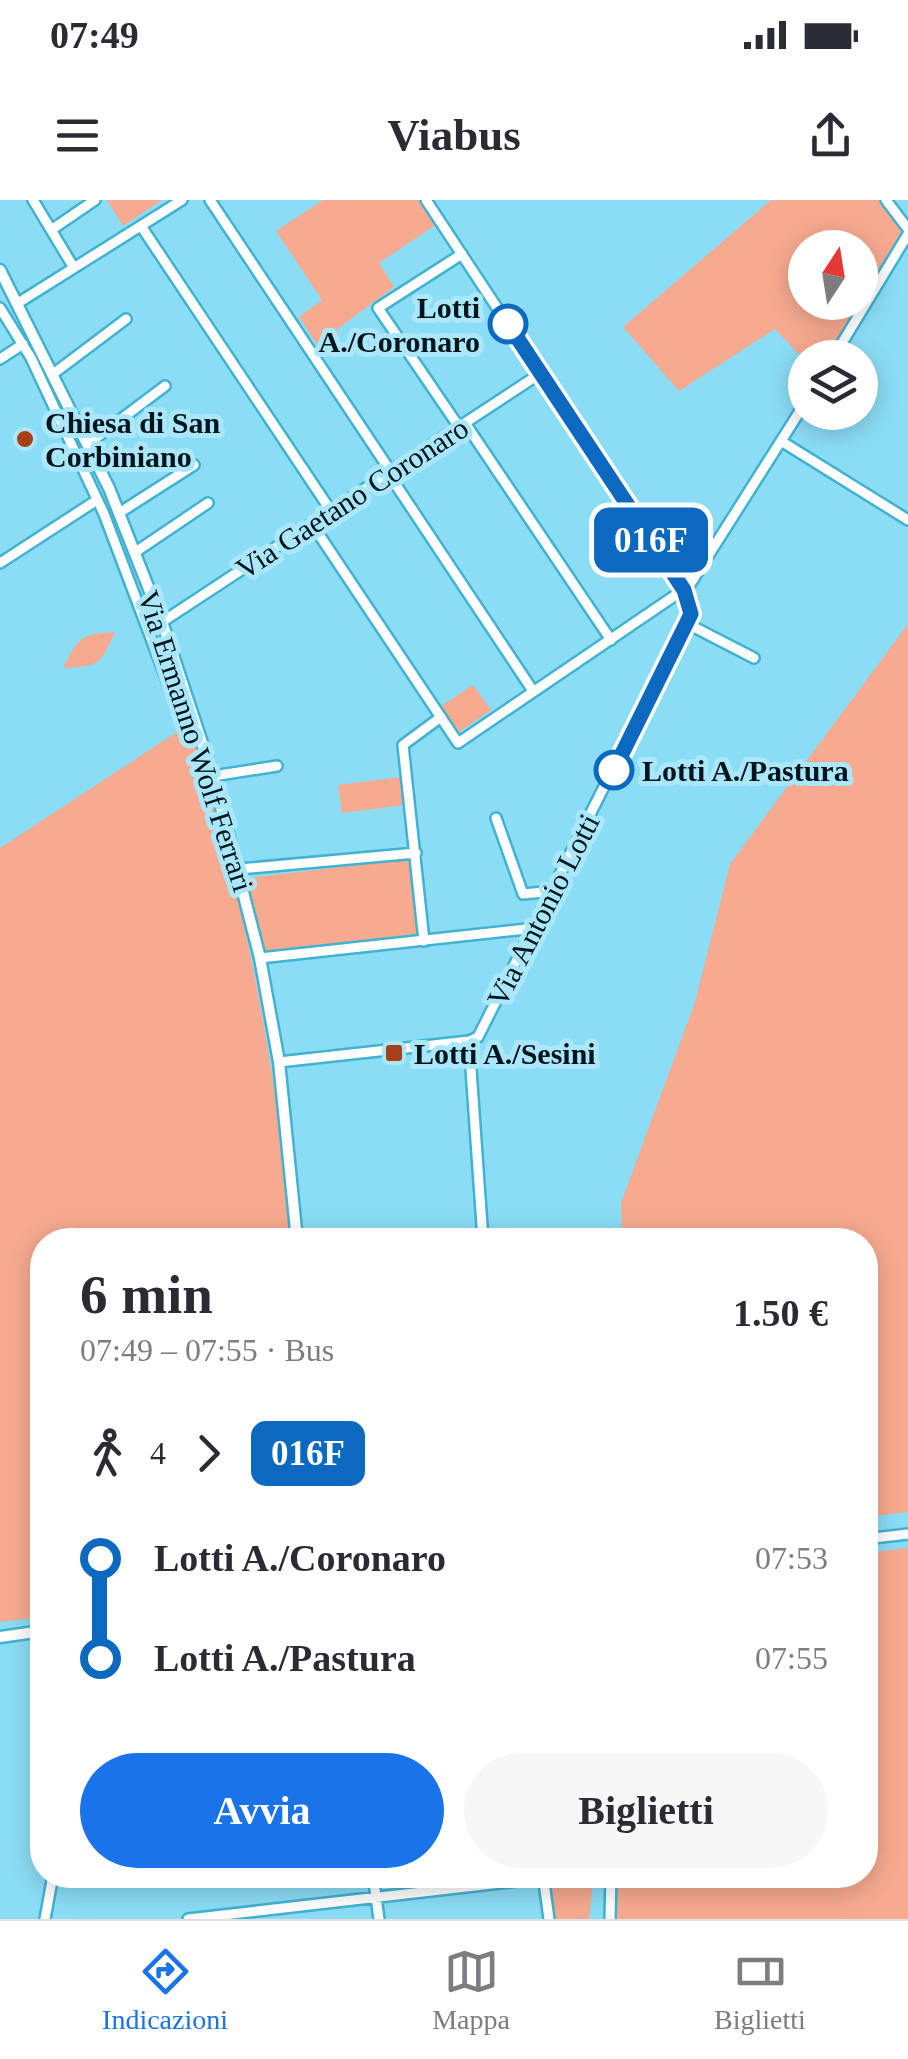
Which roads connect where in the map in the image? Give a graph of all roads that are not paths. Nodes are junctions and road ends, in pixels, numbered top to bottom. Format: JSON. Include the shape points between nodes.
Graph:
{"nodes":[{"id":1,"x":32,"y":200,"type":"edge"},
{"id":2,"x":95,"y":200,"type":"edge"},
{"id":3,"x":182,"y":200,"type":"edge"},
{"id":4,"x":210,"y":200,"type":"edge"},
{"id":5,"x":426,"y":200,"type":"edge"},
{"id":6,"x":892,"y":202,"type":"edge"},
{"id":7,"x":141,"y":226,"type":"junction"},
{"id":8,"x":51,"y":230,"type":"junction"},
{"id":9,"x":908,"y":231,"type":"edge"},
{"id":10,"x":462,"y":254,"type":"junction"},
{"id":11,"x":74,"y":268,"type":"junction"},
{"id":12,"x":1,"y":274,"type":"edge"},
{"id":13,"x":18,"y":303,"type":"junction"},
{"id":14,"x":0,"y":308,"type":"edge"},
{"id":15,"x":126,"y":319,"type":"dead end"},
{"id":16,"x":844,"y":340,"type":"edge"},
{"id":17,"x":22,"y":344,"type":"junction"},
{"id":18,"x":0,"y":359,"type":"edge"},
{"id":19,"x":542,"y":372,"type":"junction"},
{"id":20,"x":54,"y":374,"type":"junction"},
{"id":21,"x":165,"y":386,"type":"dead end"},
{"id":22,"x":462,"y":425,"type":"junction"},
{"id":23,"x":788,"y":430,"type":"edge"},
{"id":24,"x":781,"y":441,"type":"junction"},
{"id":25,"x":88,"y":444,"type":"junction"},
{"id":26,"x":194,"y":464,"type":"dead end"},
{"id":27,"x":389,"y":472,"type":"junction"},
{"id":28,"x":97,"y":500,"type":"junction"},
{"id":29,"x":208,"y":503,"type":"dead end"},
{"id":30,"x":331,"y":511,"type":"junction"},
{"id":31,"x":120,"y":513,"type":"junction"},
{"id":32,"x":908,"y":520,"type":"edge"},
{"id":33,"x":312,"y":524,"type":"junction"},
{"id":34,"x":134,"y":552,"type":"junction"},
{"id":35,"x":0,"y":563,"type":"edge"},
{"id":36,"x":684,"y":590,"type":"junction"},
{"id":37,"x":162,"y":622,"type":"junction"},
{"id":38,"x":686,"y":623,"type":"junction"},
{"id":39,"x":611,"y":640,"type":"junction"},
{"id":40,"x":754,"y":658,"type":"dead end"},
{"id":41,"x":533,"y":691,"type":"junction"},
{"id":42,"x":441,"y":717,"type":"junction"},
{"id":43,"x":182,"y":724,"type":"dead end"},
{"id":44,"x":276,"y":766,"type":"dead end"},
{"id":45,"x":214,"y":776,"type":"junction"},
{"id":46,"x":496,"y":818,"type":"dead end"},
{"id":47,"x":416,"y":853,"type":"junction"},
{"id":48,"x":239,"y":869,"type":"junction"},
{"id":49,"x":553,"y":891,"type":"junction"},
{"id":50,"x":535,"y":928,"type":"junction"},
{"id":51,"x":424,"y":941,"type":"junction"},
{"id":52,"x":260,"y":958,"type":"junction"},
{"id":53,"x":468,"y":1041,"type":"junction"},
{"id":54,"x":278,"y":1062,"type":"junction"},
{"id":55,"x":297,"y":1228,"type":"edge"},
{"id":56,"x":482,"y":1228,"type":"edge"},
{"id":57,"x":908,"y":1534,"type":"edge"},
{"id":58,"x":878,"y":1537,"type":"edge"},
{"id":59,"x":30,"y":1632,"type":"edge"},
{"id":60,"x":0,"y":1636,"type":"edge"},
{"id":61,"x":51,"y":1888,"type":"edge"},
{"id":62,"x":375,"y":1888,"type":"edge"},
{"id":63,"x":443,"y":1888,"type":"edge"},
{"id":64,"x":545,"y":1888,"type":"edge"},
{"id":65,"x":611,"y":1888,"type":"edge"},
{"id":66,"x":376,"y":1896,"type":"junction"},
{"id":67,"x":45,"y":1919,"type":"edge"},
{"id":68,"x":188,"y":1919,"type":"edge"},
{"id":69,"x":379,"y":1919,"type":"edge"},
{"id":70,"x":549,"y":1919,"type":"edge"},
{"id":71,"x":610,"y":1919,"type":"edge"}],
"edges":[{"from":1,"to":8,"type":"street"},
{"from":2,"to":8,"type":"street"},
{"from":3,"to":7,"type":"street"},
{"from":4,"to":27,"type":"street"},
{"from":5,"to":10,"type":"street","name":"Via Antonio Lotti"},
{"from":6,"to":9,"type":"street"},
{"from":7,"to":11,"type":"street"},
{"from":7,"to":30,"type":"street"},
{"from":8,"to":11,"type":"street"},
{"from":9,"to":16,"type":"street"},
{"from":10,"to":19,"type":"street","name":"Via Antonio Lotti"},
{"from":10,"to":22,"type":"street","via":[[378,308]]},
{"from":11,"to":13,"type":"street"},
{"from":12,"to":13,"type":"street","name":"Via Ermanno Wolf Ferrari"},
{"from":13,"to":20,"type":"street","name":"Via Ermanno Wolf Ferrari"},
{"from":14,"to":17,"type":"street","name":"Via Ermanno Wolf Ferrari"},
{"from":15,"to":20,"type":"street"},
{"from":17,"to":18,"type":"street"},
{"from":17,"to":28,"type":"street","name":"Via Ermanno Wolf Ferrari"},
{"from":19,"to":22,"type":"street","name":"Via Gaetano Coronaro"},
{"from":19,"to":36,"type":"street","name":"Via Antonio Lotti"},
{"from":20,"to":25,"type":"street","name":"Via Ermanno Wolf Ferrari"},
{"from":21,"to":25,"type":"street"},
{"from":22,"to":27,"type":"street","name":"Via Gaetano Coronaro"},
{"from":22,"to":39,"type":"street"},
{"from":23,"to":24,"type":"street"},
{"from":24,"to":32,"type":"street"},
{"from":24,"to":36,"type":"street"},
{"from":25,"to":31,"type":"street","name":"Via Ermanno Wolf Ferrari"},
{"from":26,"to":31,"type":"street"},
{"from":27,"to":30,"type":"street","name":"Via Gaetano Coronaro"},
{"from":27,"to":41,"type":"street"},
{"from":28,"to":35,"type":"street"},
{"from":28,"to":43,"type":"street","name":"Via Ermanno Wolf Ferrari"},
{"from":29,"to":34,"type":"street"},
{"from":30,"to":33,"type":"street","name":"Via Gaetano Coronaro"},
{"from":31,"to":34,"type":"street","name":"Via Ermanno Wolf Ferrari"},
{"from":33,"to":37,"type":"street","name":"Via Gaetano Coronaro"},
{"from":33,"to":42,"type":"street"},
{"from":34,"to":37,"type":"street","name":"Via Ermanno Wolf Ferrari"},
{"from":36,"to":38,"type":"street","name":"Via Antonio Lotti","via":[[691,607]]},
{"from":36,"to":39,"type":"street"},
{"from":37,"to":45,"type":"street","name":"Via Ermanno Wolf Ferrari"},
{"from":38,"to":40,"type":"street"},
{"from":38,"to":49,"type":"street","name":"Via Antonio Lotti"},
{"from":39,"to":41,"type":"street"},
{"from":41,"to":42,"type":"street","via":[[458,744]]},
{"from":42,"to":47,"type":"street","via":[[402,745]]},
{"from":44,"to":45,"type":"street"},
{"from":45,"to":48,"type":"street","name":"Via Ermanno Wolf Ferrari"},
{"from":46,"to":49,"type":"street","via":[[523,894]]},
{"from":47,"to":48,"type":"street"},
{"from":47,"to":51,"type":"street"},
{"from":48,"to":52,"type":"street","name":"Via Ermanno Wolf Ferrari"},
{"from":49,"to":50,"type":"street","name":"Via Antonio Lotti"},
{"from":50,"to":51,"type":"street"},
{"from":50,"to":53,"type":"street","name":"Via Antonio Lotti","via":[[486,1025]]},
{"from":51,"to":52,"type":"street"},
{"from":52,"to":54,"type":"street","name":"Via Ermanno Wolf Ferrari"},
{"from":53,"to":54,"type":"street","name":"Via Antonio Lotti"},
{"from":53,"to":56,"type":"street"},
{"from":54,"to":55,"type":"street","name":"Via Ermanno Wolf Ferrari"},
{"from":57,"to":58,"type":"street"},
{"from":59,"to":60,"type":"street"},
{"from":61,"to":67,"type":"street"},
{"from":62,"to":66,"type":"street"},
{"from":63,"to":66,"type":"street"},
{"from":64,"to":70,"type":"street"},
{"from":65,"to":71,"type":"street"},
{"from":66,"to":68,"type":"street"},
{"from":66,"to":69,"type":"street"}]}
